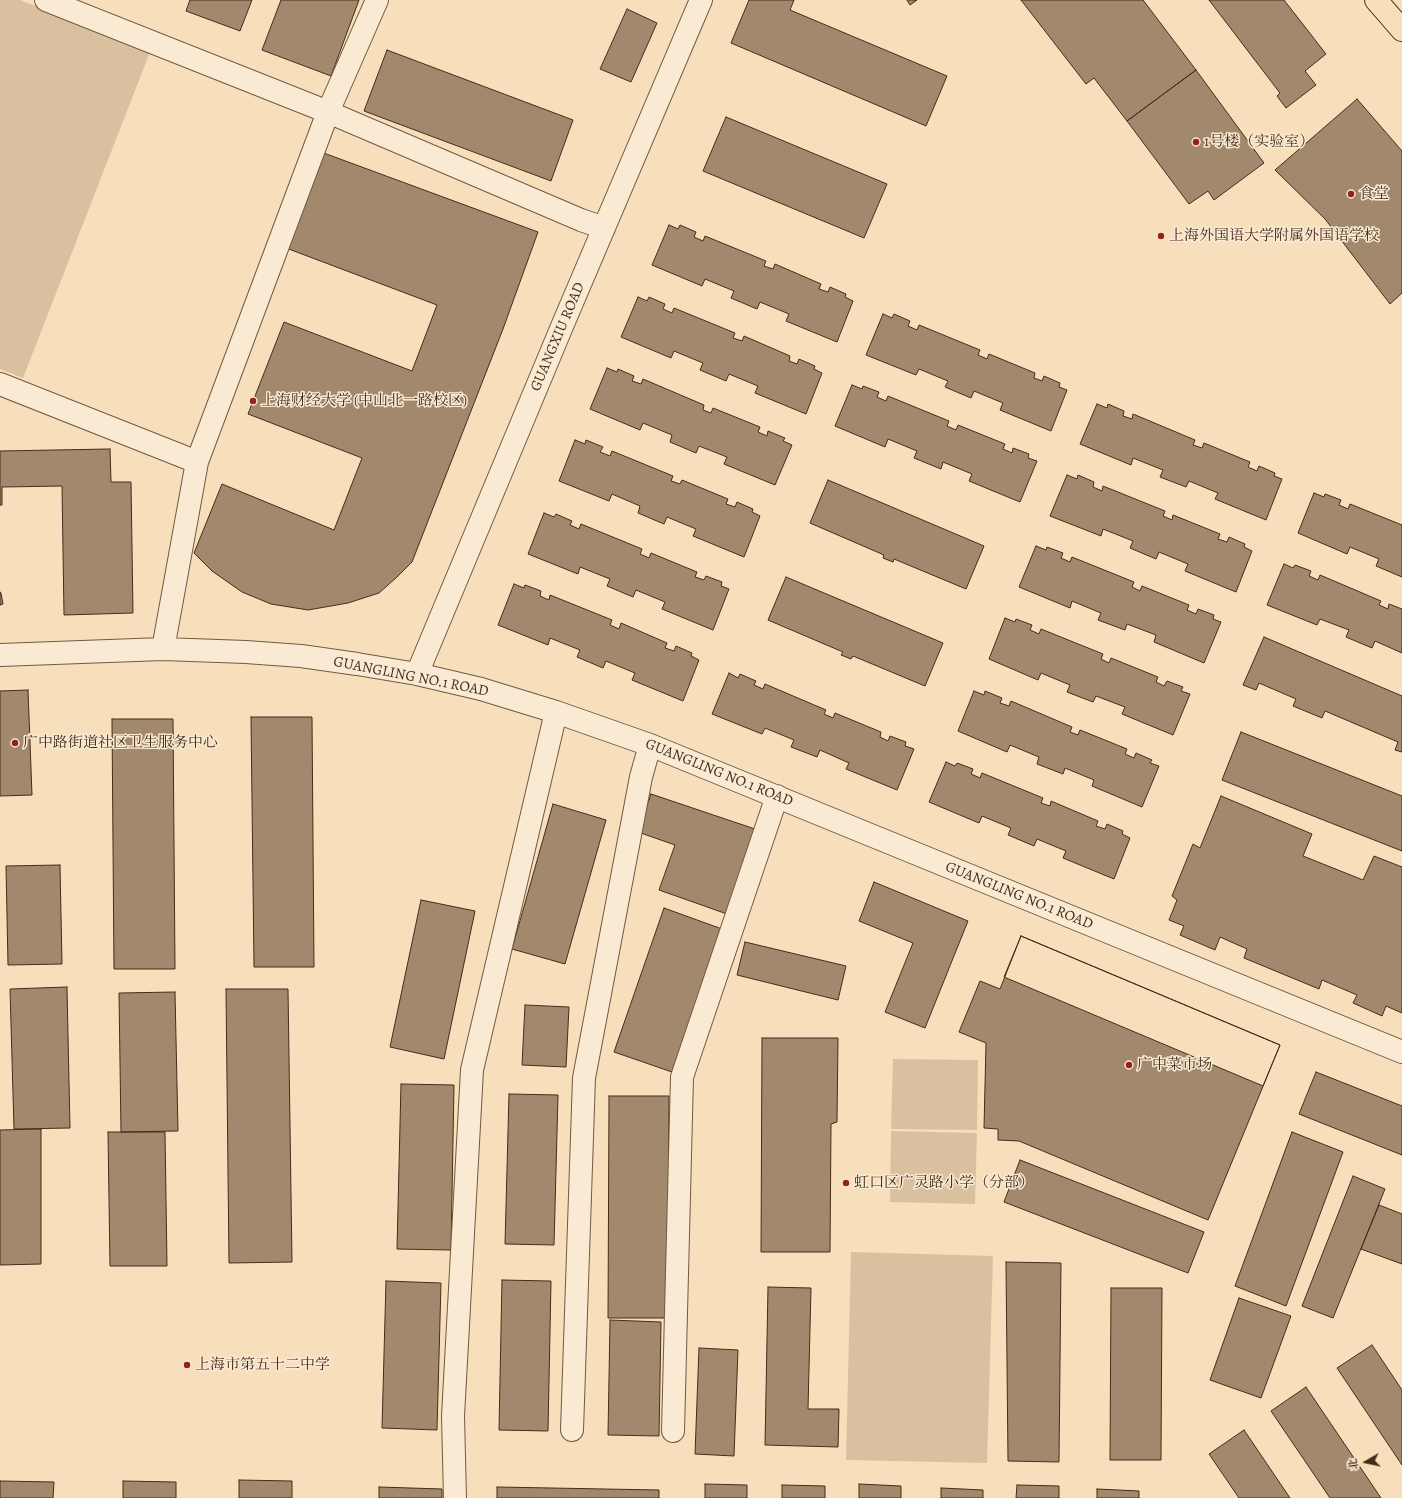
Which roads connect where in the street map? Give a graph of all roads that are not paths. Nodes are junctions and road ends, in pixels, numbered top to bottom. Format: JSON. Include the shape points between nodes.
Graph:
{"nodes":[{"id":1,"x":46,"y":0,"type":"edge"},
{"id":2,"x":377,"y":0,"type":"edge"},
{"id":3,"x":701,"y":0,"type":"edge"},
{"id":4,"x":1376,"y":0,"type":"edge"},
{"id":5,"x":1402,"y":30,"type":"edge"},
{"id":6,"x":328,"y":112,"type":"junction"},
{"id":7,"x":604,"y":228,"type":"junction"},
{"id":8,"x":0,"y":384,"type":"edge"},
{"id":9,"x":197,"y":462,"type":"junction"},
{"id":10,"x":163,"y":649,"type":"junction"},
{"id":11,"x":0,"y":655,"type":"edge"},
{"id":12,"x":417,"y":674,"type":"junction"},
{"id":13,"x":556,"y":712,"type":"junction"},
{"id":14,"x":650,"y":745,"type":"junction"},
{"id":15,"x":777,"y":796,"type":"junction"},
{"id":16,"x":1402,"y":1052,"type":"edge"},
{"id":17,"x":572,"y":1430,"type":"dead end"},
{"id":18,"x":673,"y":1431,"type":"dead end"},
{"id":19,"x":455,"y":1498,"type":"edge"}],
"edges":[{"from":1,"to":6,"type":"street"},
{"from":2,"to":6,"type":"street"},
{"from":3,"to":7,"type":"street","name":"GUANGXIU ROAD"},
{"from":4,"to":5,"type":"main road"},
{"from":6,"to":7,"type":"street"},
{"from":6,"to":9,"type":"street"},
{"from":7,"to":12,"type":"street","name":"GUANGXIU ROAD"},
{"from":8,"to":9,"type":"street"},
{"from":9,"to":10,"type":"street"},
{"from":10,"to":11,"type":"street","name":"GUANGLING NO.1 ROAD"},
{"from":10,"to":12,"type":"street","name":"GUANGLING NO.1 ROAD","via":[[301,656]]},
{"from":12,"to":13,"type":"street","name":"GUANGLING NO.1 ROAD","via":[[481,689]]},
{"from":13,"to":14,"type":"street","name":"GUANGLING NO.1 ROAD"},
{"from":13,"to":19,"type":"street","via":[[472,1070],[453,1416]]},
{"from":14,"to":15,"type":"street","name":"GUANGLING NO.1 ROAD"},
{"from":14,"to":17,"type":"street","via":[[641,777],[584,1078]]},
{"from":15,"to":16,"type":"street","name":"GUANGLING NO.1 ROAD"},
{"from":15,"to":18,"type":"street","via":[[682,1077]]}]}
